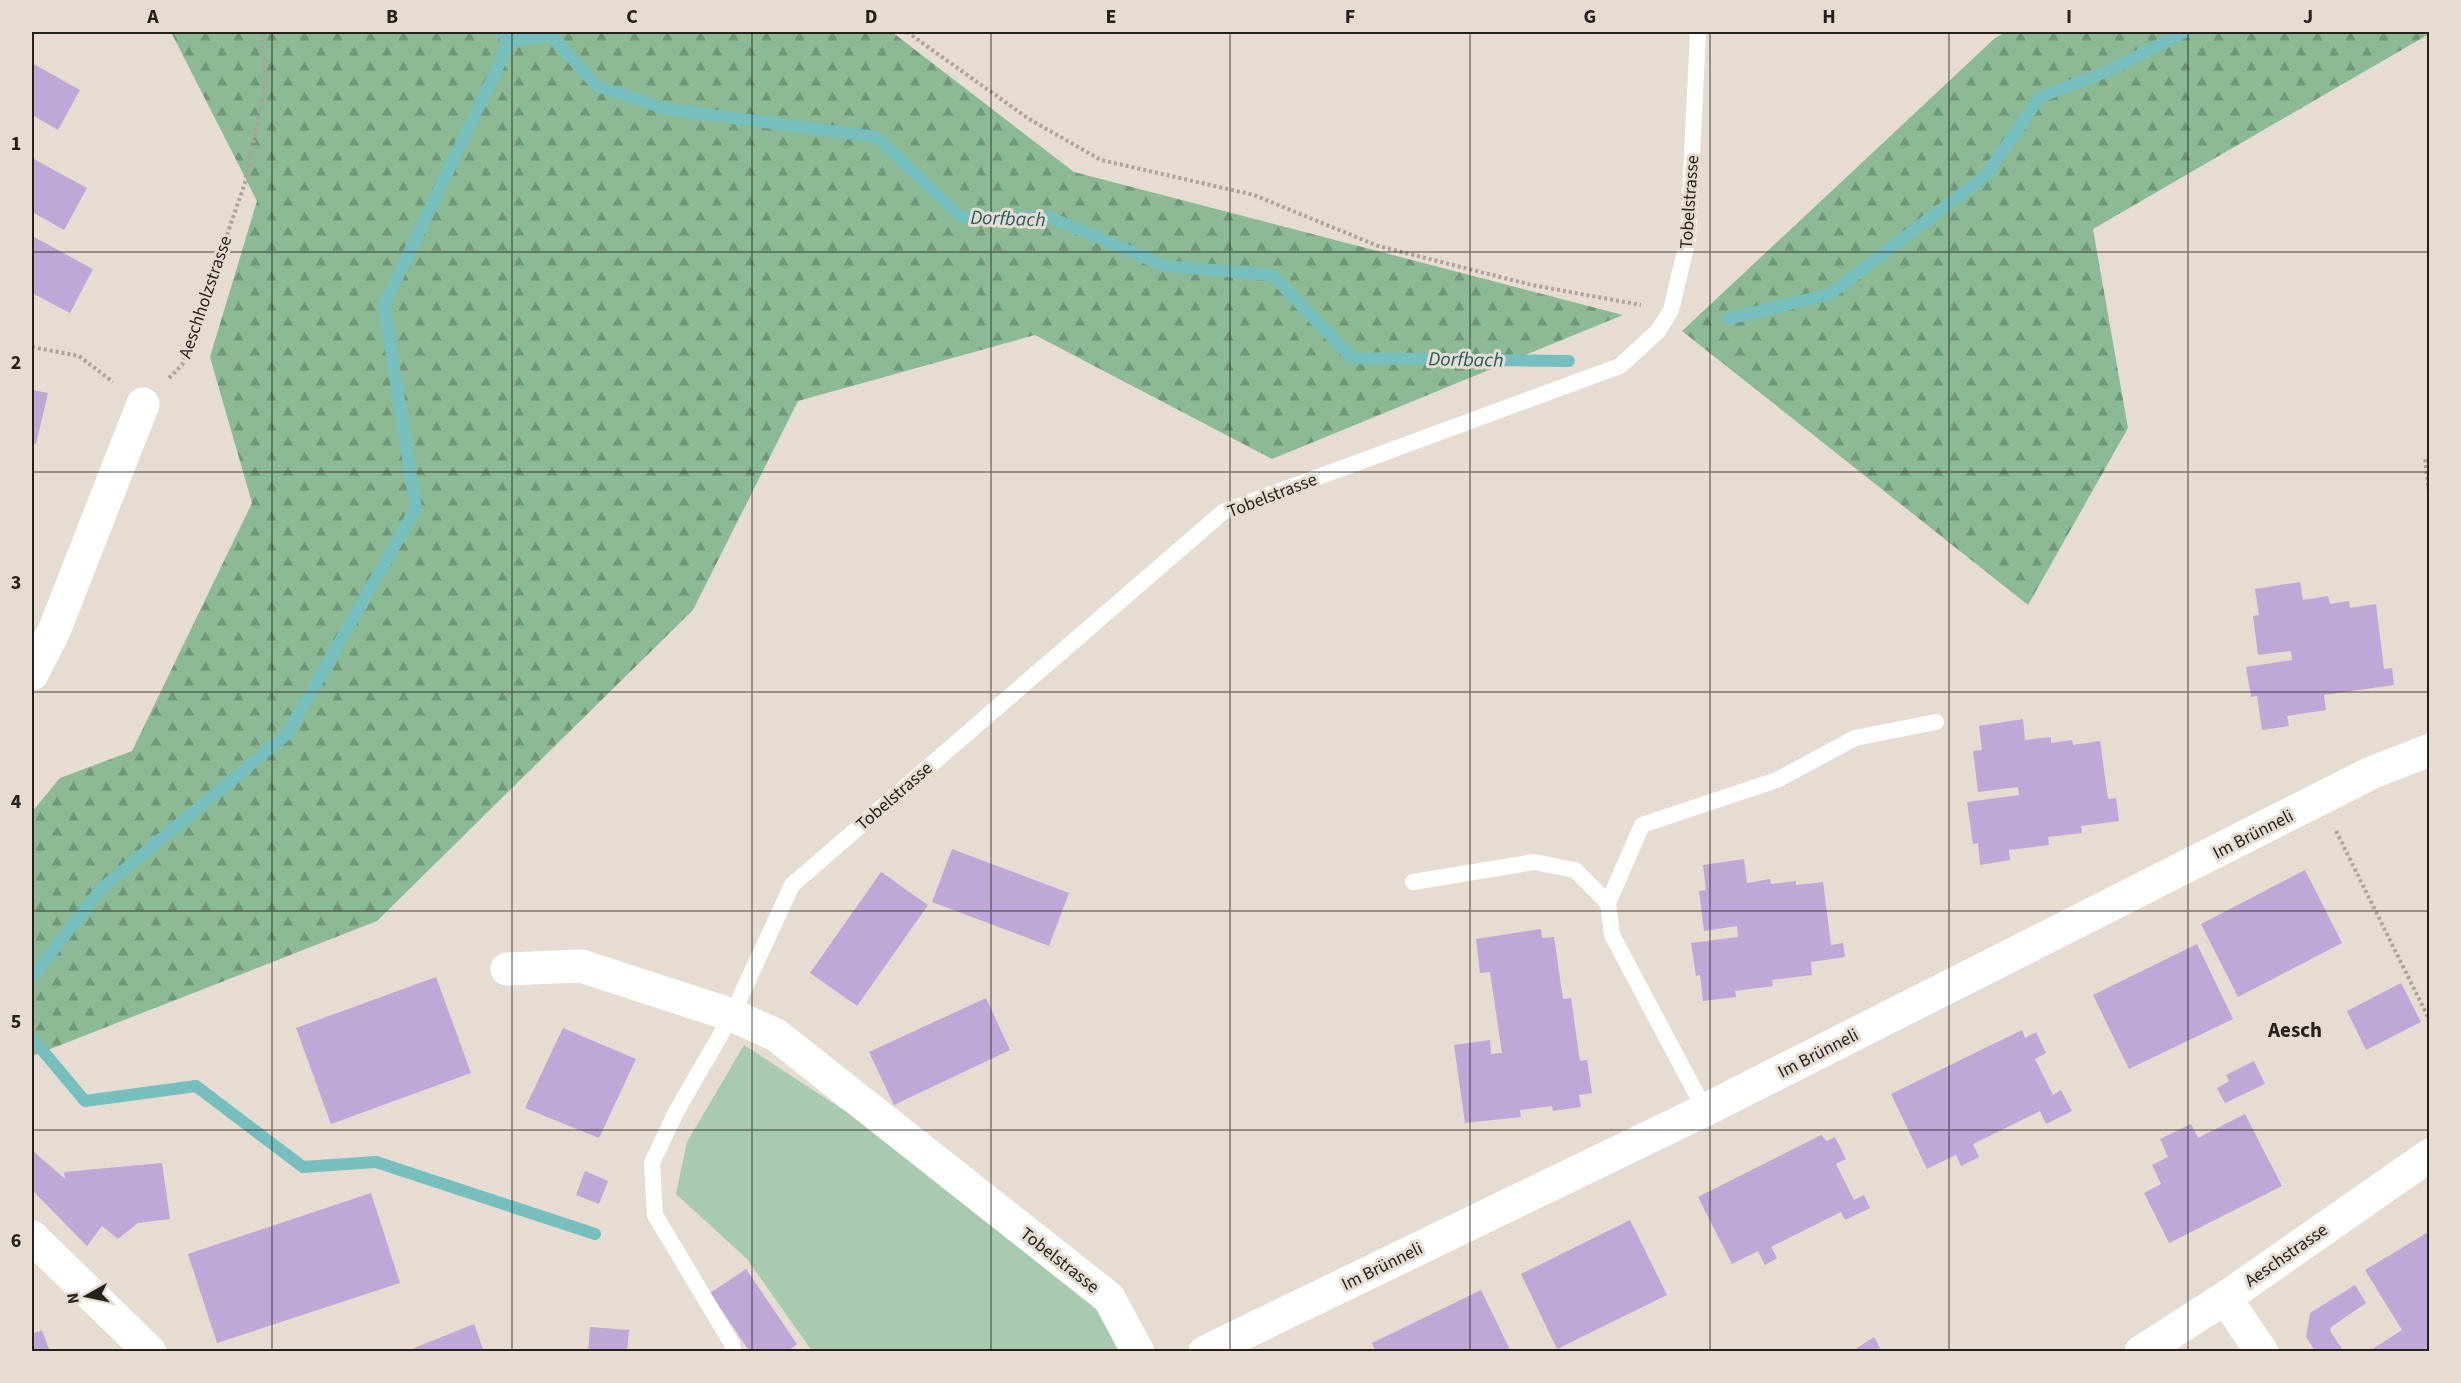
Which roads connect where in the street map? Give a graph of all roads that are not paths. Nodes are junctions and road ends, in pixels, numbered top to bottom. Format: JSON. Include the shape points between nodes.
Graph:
{"nodes":[{"id":1,"x":1698,"y":32,"type":"edge"},
{"id":2,"x":143,"y":404,"type":"road end"},
{"id":3,"x":32,"y":674,"type":"edge"},
{"id":4,"x":1936,"y":722,"type":"dead end"},
{"id":5,"x":2430,"y":750,"type":"edge"},
{"id":6,"x":1413,"y":882,"type":"dead end"},
{"id":7,"x":1608,"y":903,"type":"junction"},
{"id":8,"x":507,"y":969,"type":"dead end"},
{"id":9,"x":732,"y":1015,"type":"junction"},
{"id":10,"x":1705,"y":1110,"type":"junction"},
{"id":11,"x":2430,"y":1155,"type":"edge"},
{"id":12,"x":33,"y":1240,"type":"edge"},
{"id":13,"x":2225,"y":1298,"type":"junction"},
{"id":14,"x":150,"y":1352,"type":"edge"},
{"id":15,"x":733,"y":1352,"type":"edge"},
{"id":16,"x":1138,"y":1352,"type":"edge"},
{"id":17,"x":1205,"y":1352,"type":"edge"},
{"id":18,"x":2141,"y":1352,"type":"edge"},
{"id":19,"x":2262,"y":1352,"type":"edge"}],
"edges":[{"from":1,"to":9,"type":"lane","name":"Tobelstrasse","via":[[1689,239],[1671,310],[1658,331],[1620,366],[1223,512],[792,885]]},
{"from":2,"to":3,"type":"street","via":[[54,631]]},
{"from":4,"to":7,"type":"lane","via":[[1855,738],[1777,780],[1642,825]]},
{"from":5,"to":10,"type":"street","name":"Im Brünneli","via":[[2371,773]]},
{"from":6,"to":7,"type":"lane","via":[[1534,862],[1575,870]]},
{"from":7,"to":10,"type":"lane","via":[[1612,935]]},
{"from":8,"to":9,"type":"street","name":"Tobelstrasse","via":[[581,966]]},
{"from":9,"to":15,"type":"lane","name":"Tobelstrasse","via":[[675,1112],[652,1162],[655,1215],[732,1344]]},
{"from":9,"to":16,"type":"street","name":"Tobelstrasse","via":[[776,1035],[1109,1298]]},
{"from":10,"to":17,"type":"street","name":"Im Brünneli"},
{"from":11,"to":13,"type":"street","name":"Aeschstrasse"},
{"from":12,"to":14,"type":"street"},
{"from":13,"to":18,"type":"street","name":"Aeschstrasse"},
{"from":13,"to":19,"type":"street"}]}
